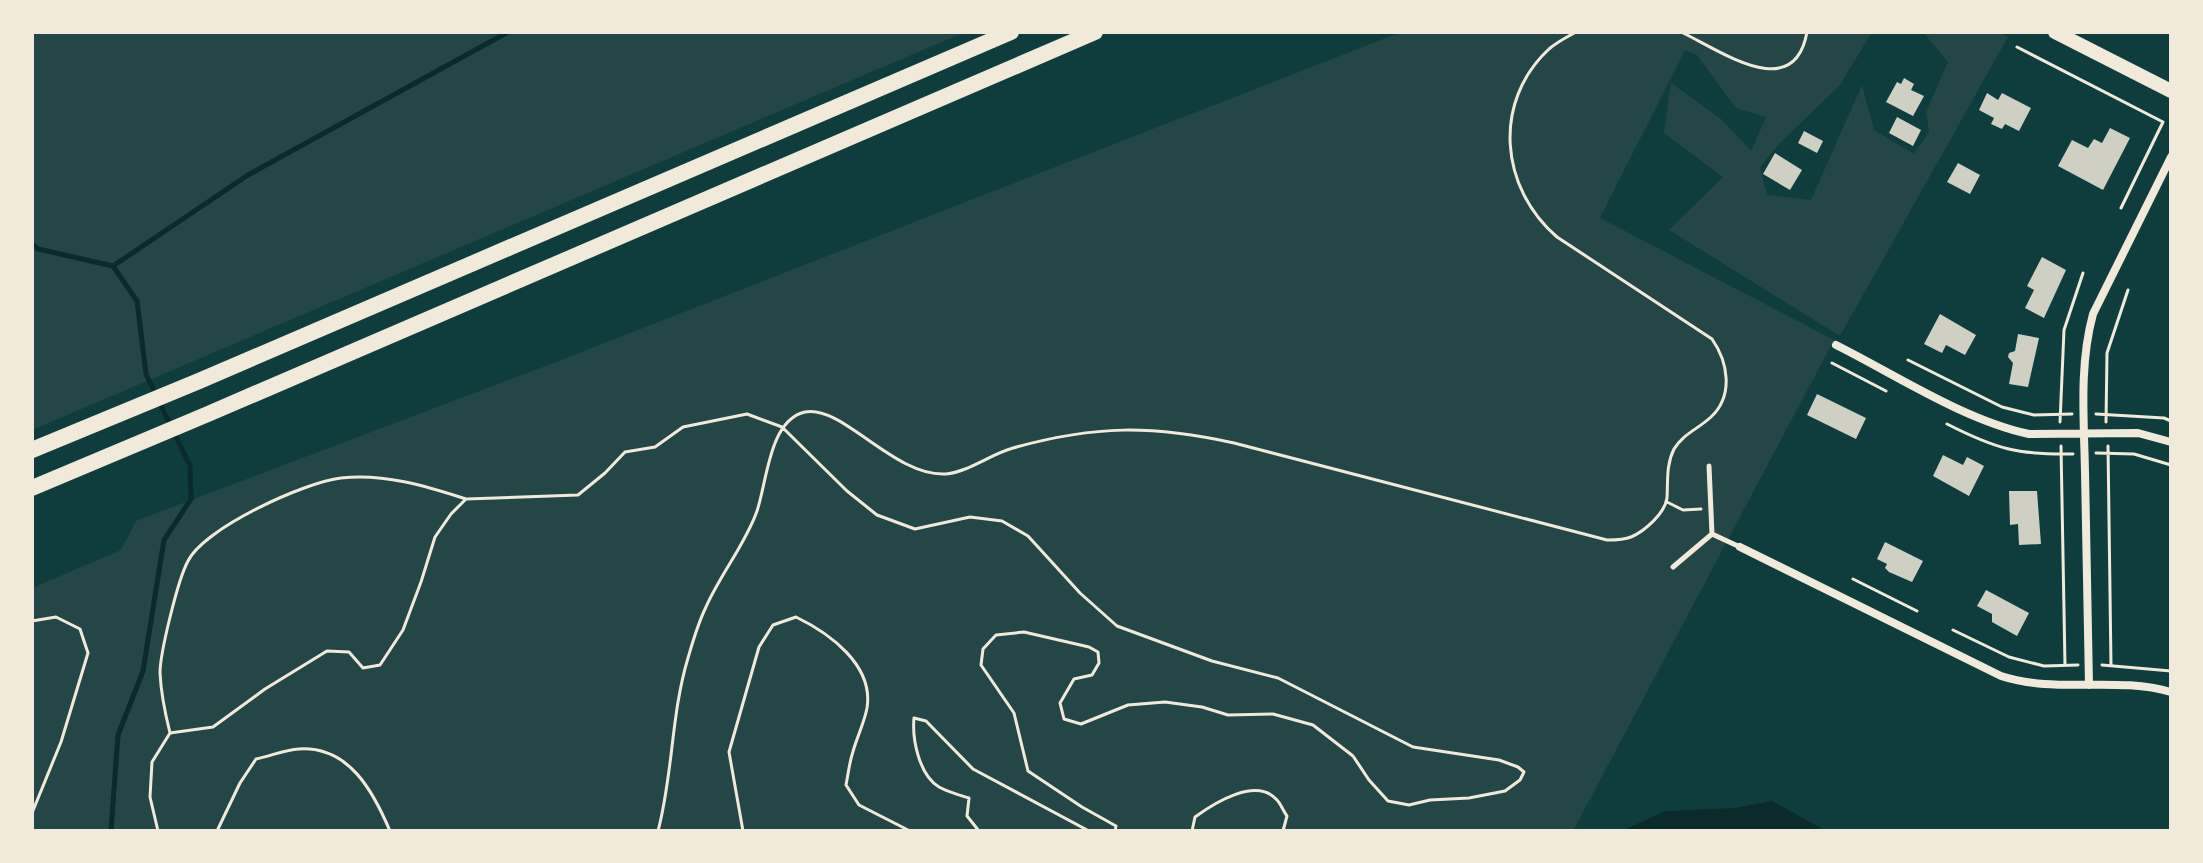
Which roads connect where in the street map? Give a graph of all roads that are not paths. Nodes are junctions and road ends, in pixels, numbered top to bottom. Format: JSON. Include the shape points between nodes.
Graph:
{"nodes":[{"id":1,"x":1011,"y":32,"type":"edge"},
{"id":2,"x":1095,"y":32,"type":"edge"},
{"id":3,"x":2055,"y":32,"type":"edge"},
{"id":4,"x":2171,"y":91,"type":"edge"},
{"id":5,"x":2171,"y":157,"type":"edge"},
{"id":6,"x":1836,"y":345,"type":"dead end"},
{"id":7,"x":2084,"y":433,"type":"junction"},
{"id":8,"x":2171,"y":442,"type":"edge"},
{"id":9,"x":32,"y":450,"type":"edge"},
{"id":10,"x":1709,"y":466,"type":"dead end"},
{"id":11,"x":32,"y":488,"type":"edge"},
{"id":12,"x":1712,"y":534,"type":"junction"},
{"id":13,"x":1740,"y":547,"type":"joint"},
{"id":14,"x":1673,"y":567,"type":"dead end"},
{"id":15,"x":2089,"y":685,"type":"junction"},
{"id":16,"x":2171,"y":692,"type":"edge"}],
"edges":[{"from":1,"to":9,"type":"highway"},
{"from":2,"to":11,"type":"highway"},
{"from":3,"to":4,"type":"main road"},
{"from":5,"to":7,"type":"street","via":[[2093,314],[2083,362]]},
{"from":6,"to":7,"type":"street","via":[[1997,425],[2029,434]]},
{"from":7,"to":8,"type":"street","via":[[2138,433]]},
{"from":7,"to":15,"type":"street"},
{"from":10,"to":12,"type":"lane"},
{"from":12,"to":13,"type":"lane"},
{"from":12,"to":14,"type":"lane"},
{"from":13,"to":15,"type":"street","via":[[2001,676],[2032,684]]},
{"from":15,"to":16,"type":"street"}]}
